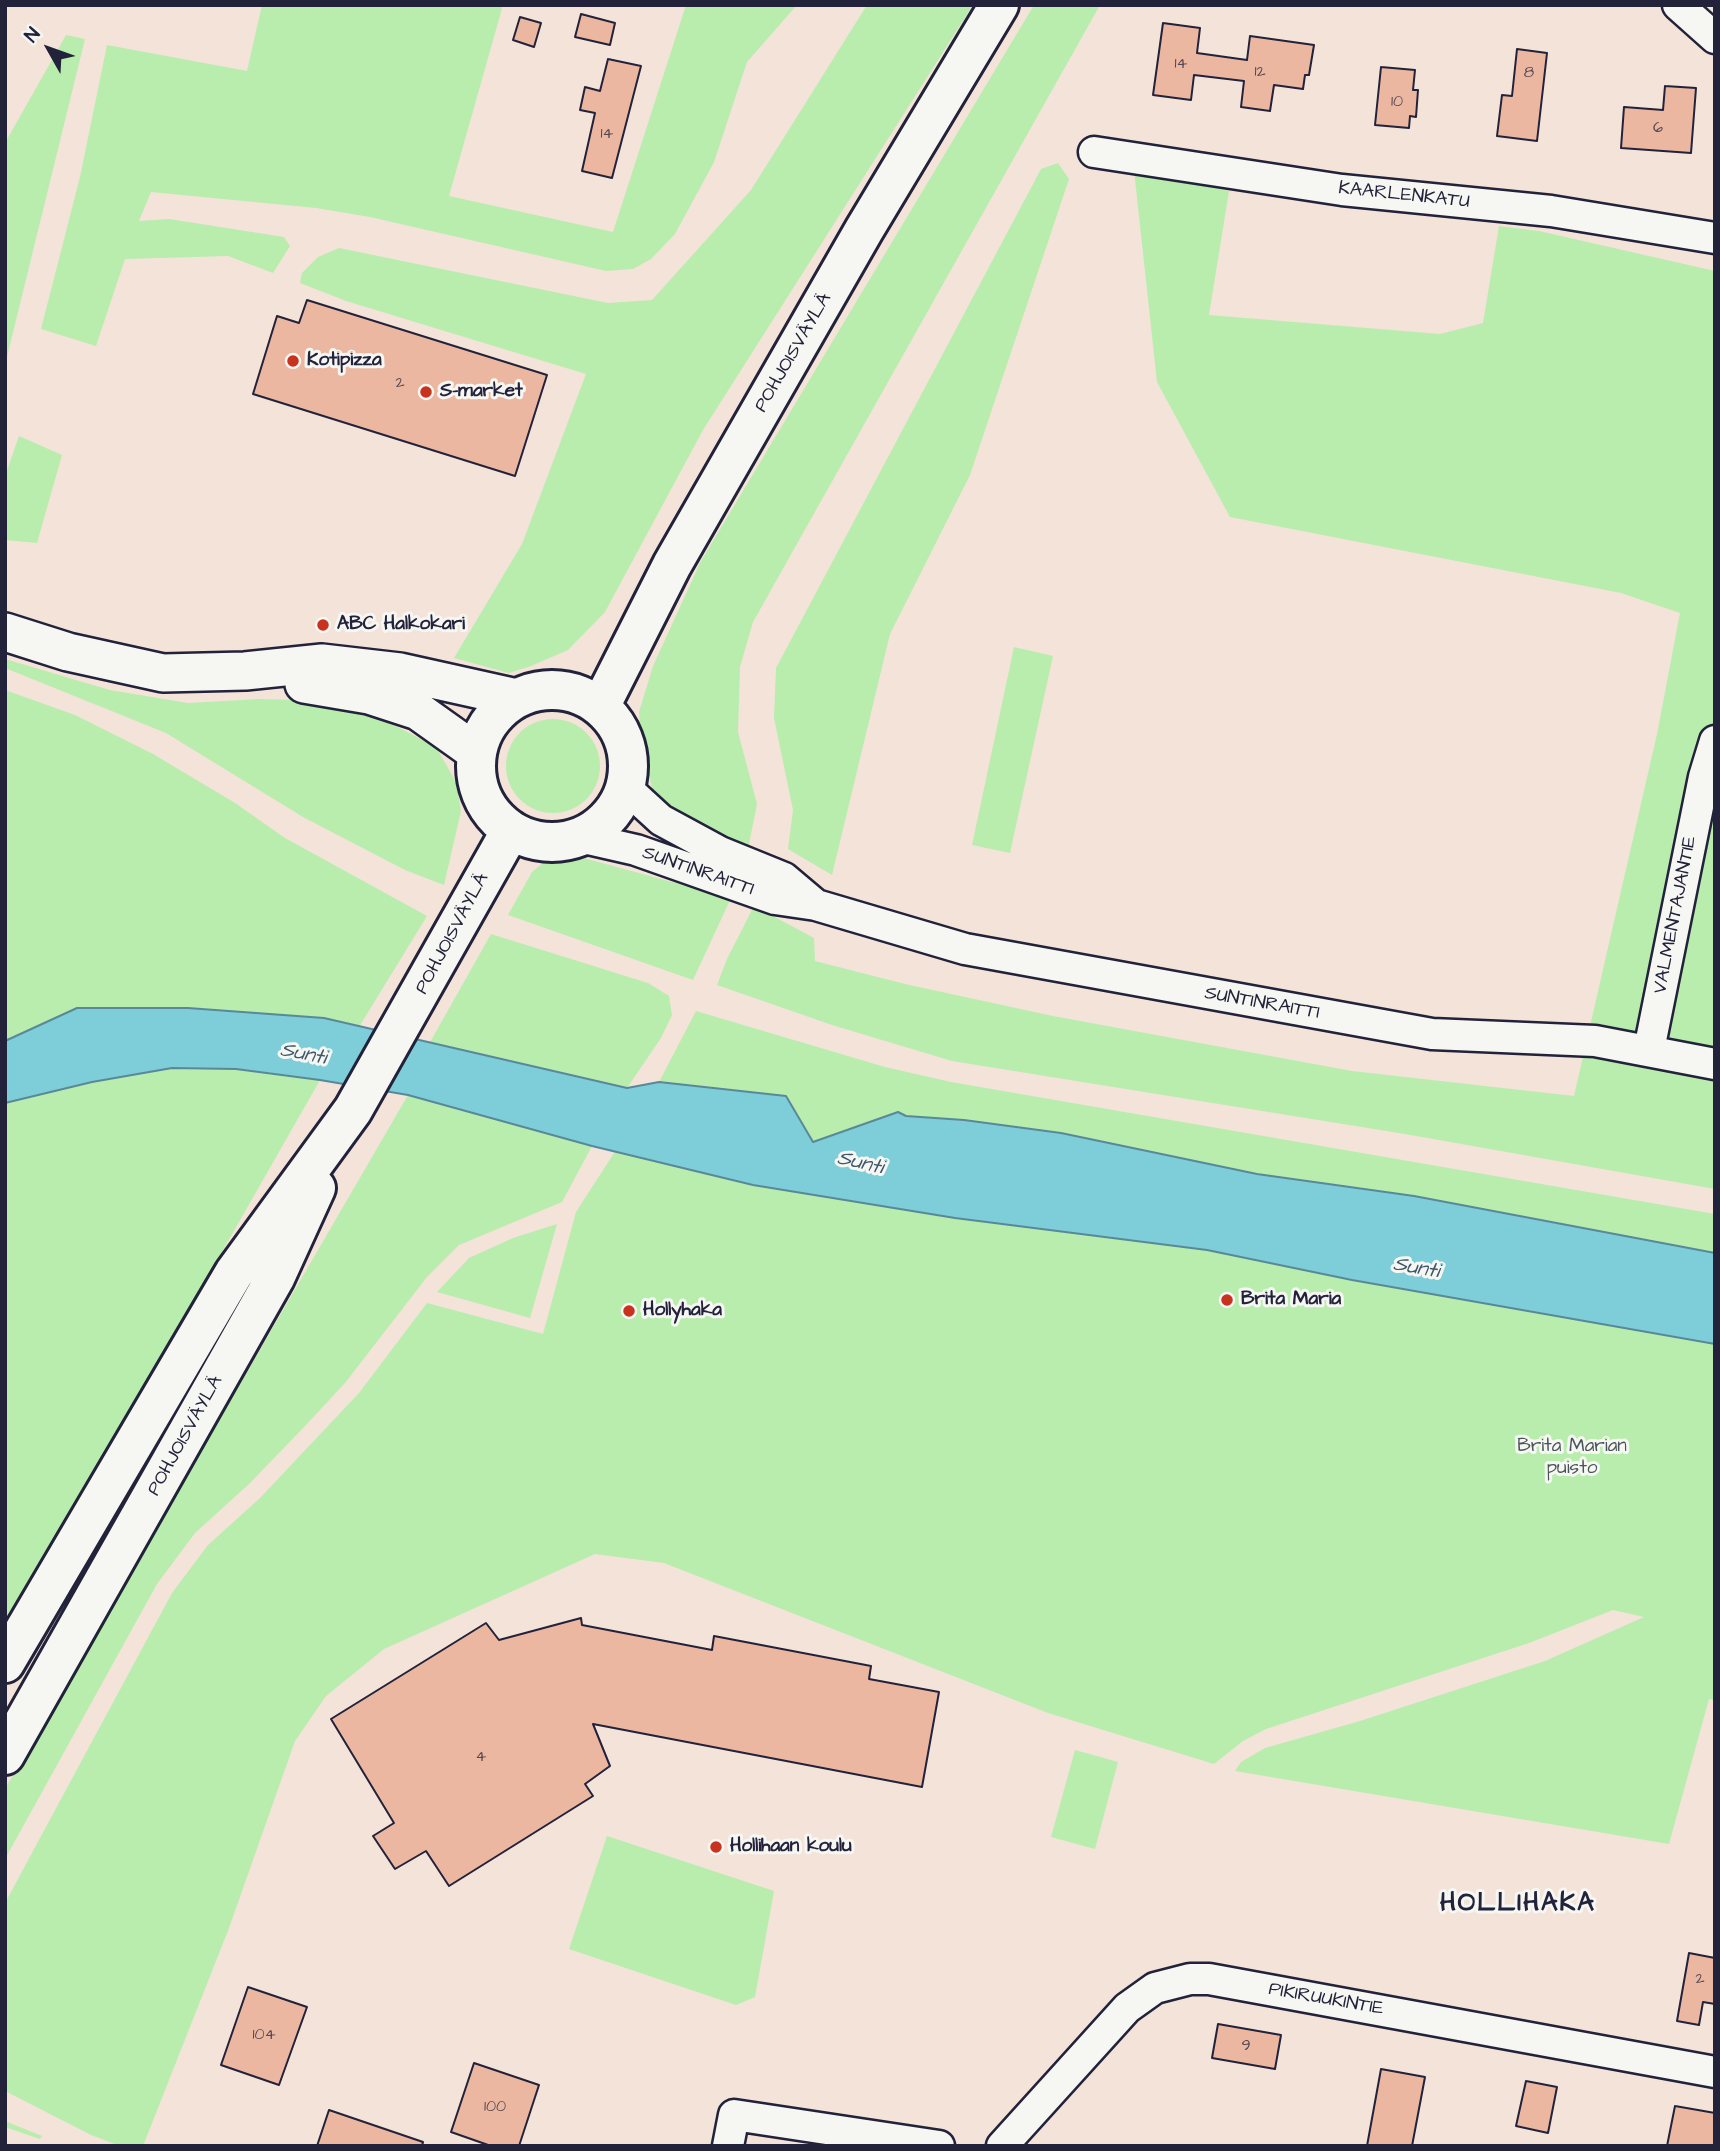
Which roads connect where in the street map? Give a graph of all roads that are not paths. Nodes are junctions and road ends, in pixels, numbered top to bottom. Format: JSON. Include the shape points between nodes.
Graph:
{"nodes":[{"id":1,"x":999,"y":5,"type":"edge"},
{"id":2,"x":1678,"y":5,"type":"edge"},
{"id":3,"x":1715,"y":38,"type":"edge"},
{"id":4,"x":1094,"y":152,"type":"dead end"},
{"id":5,"x":1715,"y":237,"type":"edge"},
{"id":6,"x":5,"y":632,"type":"edge"},
{"id":7,"x":245,"y":671,"type":"junction"},
{"id":8,"x":517,"y":698,"type":"junction"},
{"id":9,"x":600,"y":707,"type":"junction"},
{"id":10,"x":1715,"y":741,"type":"edge"},
{"id":11,"x":477,"y":753,"type":"junction"},
{"id":12,"x":625,"y":787,"type":"junction"},
{"id":13,"x":511,"y":830,"type":"junction"},
{"id":14,"x":579,"y":837,"type":"junction"},
{"id":15,"x":816,"y":905,"type":"junction"},
{"id":16,"x":1649,"y":1050,"type":"junction"},
{"id":17,"x":1715,"y":1064,"type":"edge"},
{"id":18,"x":352,"y":1110,"type":"junction"},
{"id":19,"x":5,"y":1663,"type":"edge"},
{"id":20,"x":5,"y":1755,"type":"edge"},
{"id":21,"x":1715,"y":2072,"type":"edge"},
{"id":22,"x":1008,"y":2141,"type":"edge"},
{"id":23,"x":728,"y":2146,"type":"edge"},
{"id":24,"x":939,"y":2146,"type":"edge"}],
"edges":[{"from":1,"to":9,"type":"main road","name":"POHJOISVÄYLÄ","via":[[673,565]]},
{"from":2,"to":3,"type":"street"},
{"from":4,"to":5,"type":"street","name":"KAARLENKATU","via":[[1342,190],[1551,211]]},
{"from":6,"to":7,"type":"street","via":[[68,652],[163,673]]},
{"from":7,"to":8,"type":"street","via":[[322,663],[400,672]]},
{"from":7,"to":11,"type":"street","via":[[369,695],[418,712]]},
{"from":8,"to":9,"type":"main road","via":[[551,690],[577,695]]},
{"from":8,"to":11,"type":"main road","via":[[491,721]]},
{"from":9,"to":12,"type":"main road","via":[[617,727],[627,752]]},
{"from":10,"to":16,"type":"street","name":"VALMENTAJANTIE"},
{"from":11,"to":13,"type":"main road","via":[[476,771],[487,804]]},
{"from":12,"to":14,"type":"main road","via":[[608,817]]},
{"from":12,"to":15,"type":"street","name":"SUNTINRAITTI","via":[[661,820],[720,852],[784,878]]},
{"from":13,"to":14,"type":"main road","via":[[544,841]]},
{"from":13,"to":18,"type":"main road","name":"POHJOISVÄYLÄ"},
{"from":14,"to":15,"type":"street","name":"SUNTINRAITTI","via":[[636,850],[775,899]]},
{"from":15,"to":16,"type":"street","name":"SUNTINRAITTI","via":[[965,949],[1432,1034],[1595,1041]]},
{"from":16,"to":17,"type":"street","name":"SUNTINRAITTI"},
{"from":18,"to":19,"type":"main road","name":"POHJOISVÄYLÄ","via":[[234,1273]]},
{"from":18,"to":20,"type":"main road","name":"POHJOISVÄYLÄ","via":[[275,1278]]},
{"from":21,"to":22,"type":"street","name":"PIKIRUUKINTIE","via":[[1191,1979],[1155,1988],[1127,2008]]},
{"from":23,"to":24,"type":"street","via":[[734,2115]]}]}
